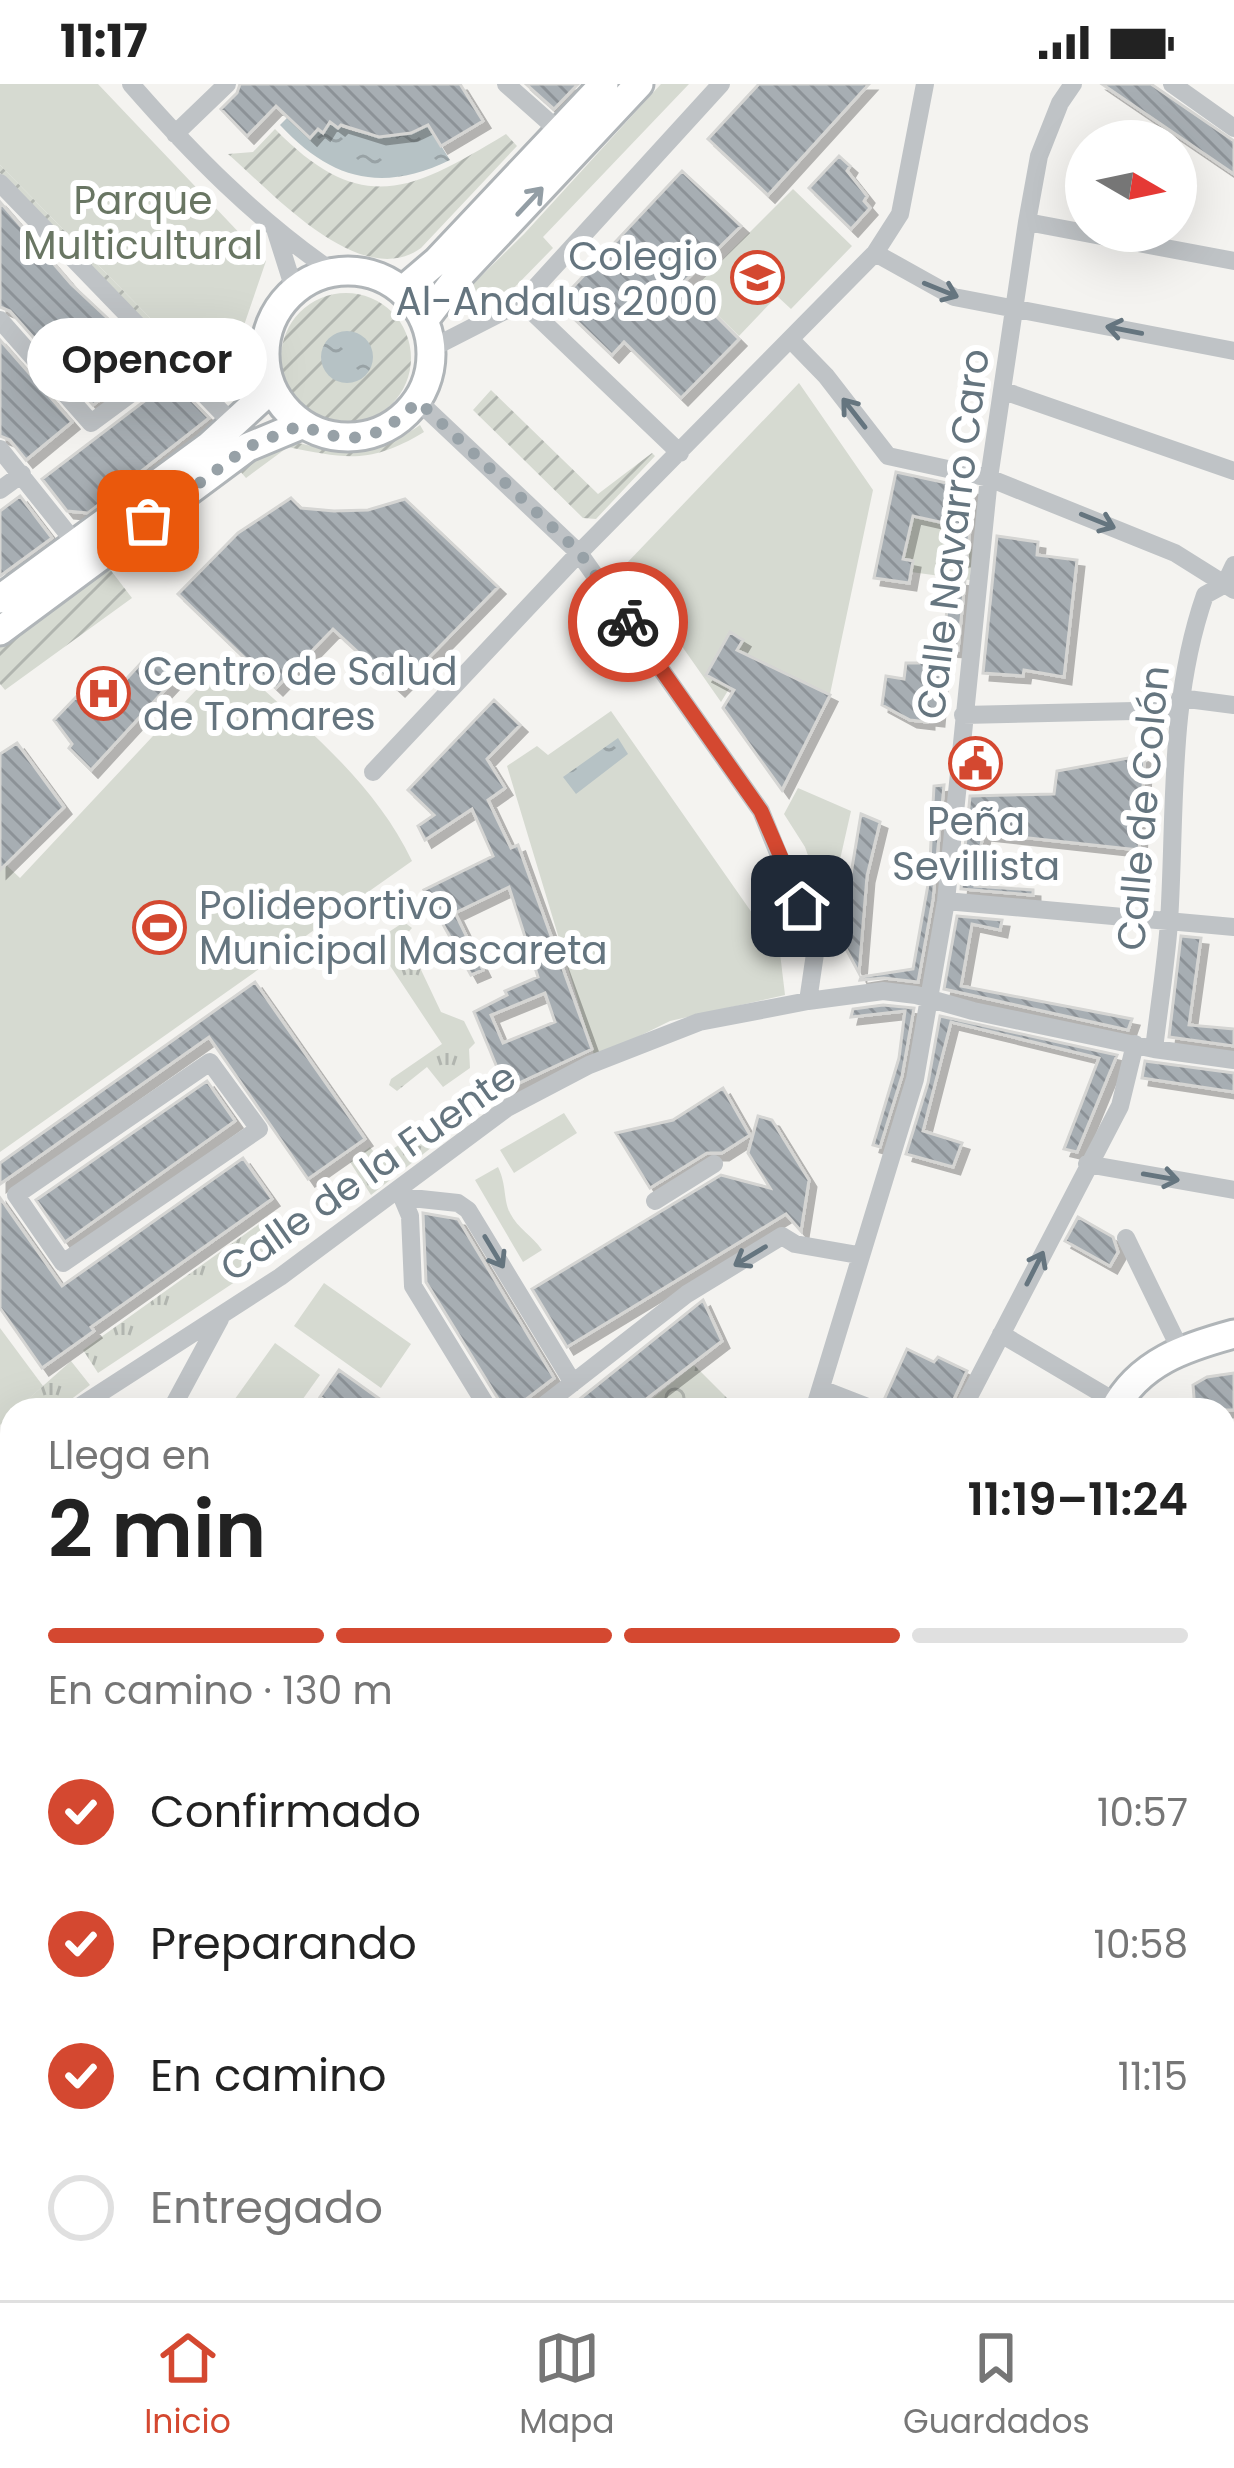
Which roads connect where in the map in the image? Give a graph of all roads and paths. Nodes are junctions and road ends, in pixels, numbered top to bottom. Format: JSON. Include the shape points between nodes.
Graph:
{"nodes":[{"id":1,"x":131,"y":84,"type":"edge"},
{"id":2,"x":227,"y":84,"type":"edge"},
{"id":3,"x":506,"y":84,"type":"edge"},
{"id":4,"x":604,"y":84,"type":"edge"},
{"id":5,"x":639,"y":84,"type":"edge"},
{"id":6,"x":721,"y":84,"type":"edge"},
{"id":7,"x":925,"y":84,"type":"edge"},
{"id":8,"x":1072,"y":84,"type":"edge"},
{"id":9,"x":1172,"y":84,"type":"edge"},
{"id":10,"x":1234,"y":128,"type":"edge"},
{"id":11,"x":559,"y":131,"type":"junction"},
{"id":12,"x":175,"y":134,"type":"junction"},
{"id":13,"x":0,"y":183,"type":"edge"},
{"id":14,"x":1027,"y":222,"type":"junction"},
{"id":15,"x":276,"y":232,"type":"junction"},
{"id":16,"x":875,"y":254,"type":"junction"},
{"id":17,"x":1234,"y":261,"type":"edge"},
{"id":18,"x":333,"y":272,"type":"junction"},
{"id":19,"x":294,"y":290,"type":"junction"},
{"id":20,"x":403,"y":290,"type":"junction"},
{"id":21,"x":522,"y":302,"type":"junction"},
{"id":22,"x":1015,"y":309,"type":"junction"},
{"id":23,"x":0,"y":320,"type":"edge"},
{"id":24,"x":424,"y":320,"type":"junction"},
{"id":25,"x":791,"y":340,"type":"junction"},
{"id":26,"x":432,"y":348,"type":"junction"},
{"id":27,"x":1234,"y":351,"type":"edge"},
{"id":28,"x":175,"y":361,"type":"junction"},
{"id":29,"x":271,"y":389,"type":"junction"},
{"id":30,"x":1004,"y":391,"type":"junction"},
{"id":31,"x":418,"y":401,"type":"junction"},
{"id":32,"x":301,"y":425,"type":"junction"},
{"id":33,"x":235,"y":426,"type":"junction"},
{"id":34,"x":0,"y":449,"type":"edge"},
{"id":35,"x":680,"y":453,"type":"junction"},
{"id":36,"x":1234,"y":471,"type":"edge"},
{"id":37,"x":22,"y":474,"type":"junction"},
{"id":38,"x":989,"y":478,"type":"junction"},
{"id":39,"x":0,"y":490,"type":"edge"},
{"id":40,"x":76,"y":544,"type":"junction"},
{"id":41,"x":580,"y":553,"type":"junction"},
{"id":42,"x":1234,"y":565,"type":"edge"},
{"id":43,"x":1229,"y":587,"type":"edge"},
{"id":44,"x":0,"y":599,"type":"edge"},
{"id":45,"x":0,"y":631,"type":"edge"},
{"id":46,"x":1179,"y":704,"type":"junction"},
{"id":47,"x":1234,"y":705,"type":"edge"},
{"id":48,"x":963,"y":716,"type":"junction"},
{"id":49,"x":373,"y":772,"type":"dead end"},
{"id":50,"x":946,"y":901,"type":"junction"},
{"id":51,"x":1168,"y":924,"type":"junction"},
{"id":52,"x":1234,"y":927,"type":"edge"},
{"id":53,"x":928,"y":999,"type":"junction"},
{"id":54,"x":808,"y":1001,"type":"junction"},
{"id":55,"x":1144,"y":1047,"type":"junction"},
{"id":56,"x":1234,"y":1060,"type":"edge"},
{"id":57,"x":210,"y":1062,"type":"joint"},
{"id":58,"x":714,"y":1164,"type":"dead end"},
{"id":59,"x":1088,"y":1164,"type":"junction"},
{"id":60,"x":1234,"y":1190,"type":"edge"},
{"id":61,"x":397,"y":1194,"type":"junction"},
{"id":62,"x":655,"y":1201,"type":"dead end"},
{"id":63,"x":1126,"y":1238,"type":"dead end"},
{"id":64,"x":858,"y":1256,"type":"junction"},
{"id":65,"x":223,"y":1314,"type":"junction"},
{"id":66,"x":1001,"y":1334,"type":"junction"},
{"id":67,"x":1234,"y":1334,"type":"edge"},
{"id":68,"x":1180,"y":1349,"type":"junction"},
{"id":69,"x":573,"y":1383,"type":"junction"},
{"id":70,"x":821,"y":1389,"type":"junction"},
{"id":71,"x":93,"y":1398,"type":"edge"},
{"id":72,"x":178,"y":1398,"type":"edge"},
{"id":73,"x":482,"y":1398,"type":"edge"},
{"id":74,"x":554,"y":1398,"type":"edge"},
{"id":75,"x":818,"y":1398,"type":"edge"},
{"id":76,"x":844,"y":1398,"type":"edge"},
{"id":77,"x":968,"y":1398,"type":"edge"},
{"id":78,"x":1104,"y":1398,"type":"edge"},
{"id":79,"x":1127,"y":1398,"type":"edge"}],
"edges":[{"from":1,"to":12,"type":"street"},
{"from":2,"to":12,"type":"street"},
{"from":3,"to":11,"type":"street"},
{"from":4,"to":11,"type":"main road"},
{"from":24,"to":5,"type":"main road","one_way":true},
{"from":6,"to":21,"type":"street"},
{"from":7,"to":16,"type":"street","via":[[900,214]]},
{"from":8,"to":14,"type":"street","name":"Calle Navarro Caro","via":[[1039,156]]},
{"from":9,"to":10,"type":"street"},
{"from":11,"to":20,"type":"main road"},
{"from":12,"to":15,"type":"street"},
{"from":13,"to":28,"type":"street"},
{"from":14,"to":17,"type":"street"},
{"from":14,"to":22,"type":"street","name":"Calle Navarro Caro"},
{"from":15,"to":18,"type":"street"},
{"from":15,"to":19,"type":"street"},
{"from":16,"to":22,"type":"street","one_way":true,"via":[[954,297]]},
{"from":16,"to":25,"type":"street"},
{"from":18,"to":19,"type":"main road"},
{"from":18,"to":20,"type":"main road","via":[[382,277]]},
{"from":19,"to":29,"type":"main road","via":[[272,318],[264,353]]},
{"from":20,"to":24,"type":"main road"},
{"from":21,"to":26,"type":"street"},
{"from":21,"to":35,"type":"street"},
{"from":27,"to":22,"type":"street","one_way":true},
{"from":22,"to":30,"type":"street","name":"Calle Navarro Caro"},
{"from":23,"to":28,"type":"street","via":[[91,424]]},
{"from":24,"to":26,"type":"main road"},
{"from":25,"to":35,"type":"street"},
{"from":38,"to":25,"type":"street","one_way":true,"via":[[888,456]]},
{"from":26,"to":31,"type":"main road"},
{"from":28,"to":33,"type":"street"},
{"from":29,"to":32,"type":"main road"},
{"from":29,"to":33,"type":"main road"},
{"from":30,"to":36,"type":"street"},
{"from":30,"to":38,"type":"street","name":"Calle Navarro Caro"},
{"from":31,"to":32,"type":"main road","via":[[395,425],[364,438],[331,438]]},
{"from":31,"to":41,"type":"street"},
{"from":32,"to":45,"type":"main road","via":[[248,447]]},
{"from":33,"to":40,"type":"main road"},
{"from":34,"to":37,"type":"street"},
{"from":35,"to":41,"type":"street"},
{"from":37,"to":39,"type":"street"},
{"from":37,"to":40,"type":"street"},
{"from":38,"to":43,"type":"street","one_way":true,"via":[[1175,553]]},
{"from":38,"to":48,"type":"street","name":"Calle Navarro Caro"},
{"from":40,"to":44,"type":"main road"},
{"from":41,"to":49,"type":"street"},
{"from":41,"to":54,"type":"street","via":[[761,811],[816,947]]},
{"from":42,"to":43,"type":"street","name":"Calle de Colón"},
{"from":43,"to":46,"type":"street","name":"Calle de Colón","via":[[1205,595]]},
{"from":46,"to":47,"type":"street"},
{"from":46,"to":48,"type":"street"},
{"from":46,"to":51,"type":"street","name":"Calle de Colón"},
{"from":48,"to":50,"type":"street","name":"Calle Navarro Caro"},
{"from":50,"to":51,"type":"street"},
{"from":50,"to":53,"type":"street","name":"Calle Navarro Caro"},
{"from":51,"to":52,"type":"street"},
{"from":51,"to":55,"type":"street","name":"Calle de Colón"},
{"from":53,"to":54,"type":"street","name":"Calle de la Fuente","via":[[883,991]]},
{"from":53,"to":55,"type":"street","name":"Calle de la Fuente"},
{"from":53,"to":64,"type":"street","name":"Calle Navarro Caro","via":[[915,1079]]},
{"from":54,"to":61,"type":"street","name":"Calle de la Fuente","via":[[699,1022],[589,1065],[507,1108]]},
{"from":55,"to":56,"type":"street","name":"Calle de la Fuente"},
{"from":55,"to":59,"type":"street","name":"Calle de Colón"},
{"from":57,"to":57,"type":"street","via":[[16,1195],[63,1263],[259,1129]]},
{"from":58,"to":62,"type":"street"},
{"from":59,"to":60,"type":"street","one_way":true},
{"from":66,"to":59,"type":"street","name":"Calle de Colón","one_way":true},
{"from":61,"to":65,"type":"street","name":"Calle de la Fuente"},
{"from":61,"to":69,"type":"street","one_way":true,"via":[[468,1210]]},
{"from":61,"to":73,"type":"street","via":[[410,1216],[413,1286]]},
{"from":63,"to":68,"type":"street"},
{"from":64,"to":69,"type":"street","one_way":true,"via":[[782,1236],[687,1294]]},
{"from":64,"to":70,"type":"street","name":"Calle Navarro Caro"},
{"from":65,"to":71,"type":"street","name":"Calle de la Fuente"},
{"from":65,"to":72,"type":"street"},
{"from":66,"to":77,"type":"street","name":"Calle de Colón"},
{"from":66,"to":78,"type":"street"},
{"from":67,"to":68,"type":"main road"},
{"from":68,"to":79,"type":"main road","via":[[1150,1367]]},
{"from":69,"to":74,"type":"street"},
{"from":70,"to":75,"type":"street","name":"Calle Navarro Caro"},
{"from":70,"to":76,"type":"street"}]}
